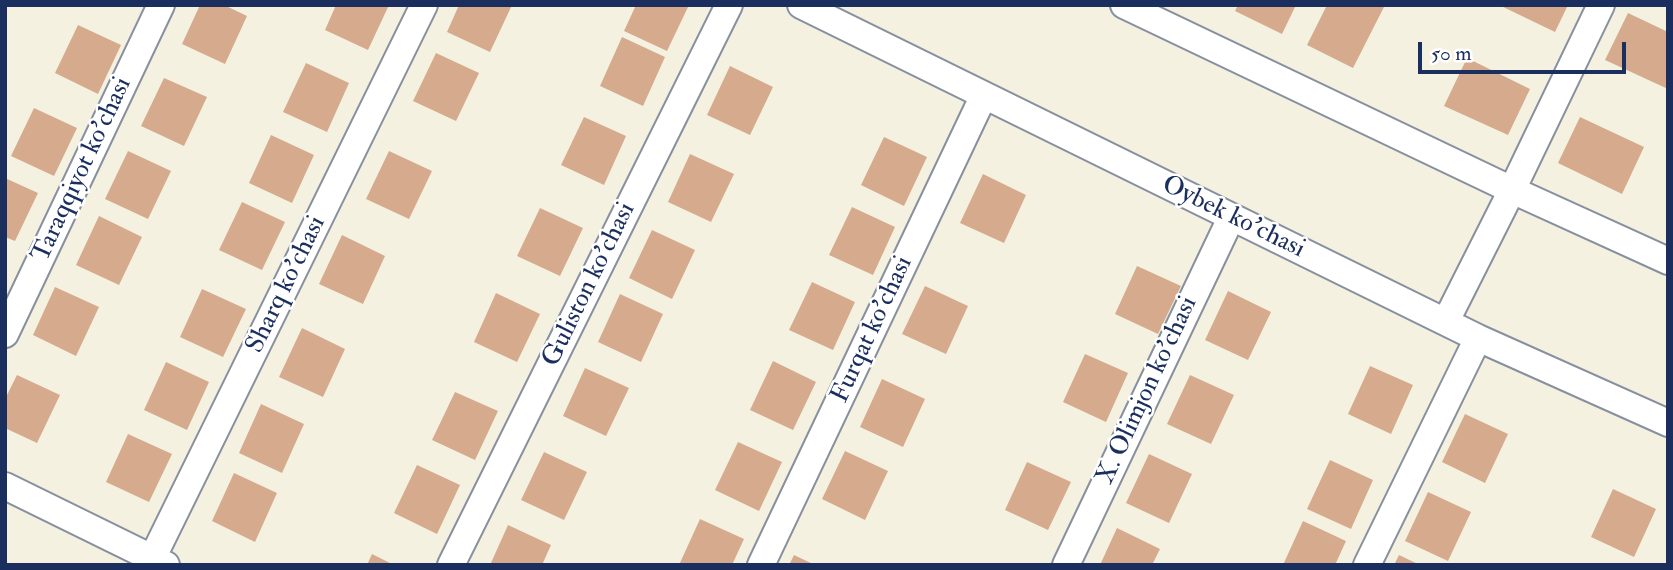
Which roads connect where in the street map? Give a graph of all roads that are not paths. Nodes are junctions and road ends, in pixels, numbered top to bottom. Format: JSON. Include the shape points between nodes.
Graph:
{"nodes":[{"id":1,"x":161,"y":5,"type":"edge"},
{"id":2,"x":424,"y":5,"type":"edge"},
{"id":3,"x":729,"y":5,"type":"edge"},
{"id":4,"x":801,"y":5,"type":"edge"},
{"id":5,"x":1125,"y":5,"type":"edge"},
{"id":6,"x":1601,"y":5,"type":"edge"},
{"id":7,"x":984,"y":94,"type":"junction"},
{"id":8,"x":1512,"y":190,"type":"junction"},
{"id":9,"x":1231,"y":218,"type":"junction"},
{"id":10,"x":1668,"y":261,"type":"edge"},
{"id":11,"x":1446,"y":321,"type":"junction"},
{"id":12,"x":5,"y":334,"type":"edge"},
{"id":13,"x":1478,"y":338,"type":"junction"},
{"id":14,"x":1668,"y":423,"type":"edge"},
{"id":15,"x":5,"y":486,"type":"edge"},
{"id":16,"x":156,"y":562,"type":"edge"},
{"id":17,"x":451,"y":565,"type":"edge"},
{"id":18,"x":761,"y":565,"type":"edge"},
{"id":19,"x":1066,"y":565,"type":"edge"},
{"id":20,"x":1367,"y":565,"type":"edge"}],
"edges":[{"from":1,"to":12,"type":"street","name":"Taraqqiyot ko'chasi"},
{"from":2,"to":16,"type":"street","name":"Sharq ko'chasi"},
{"from":3,"to":17,"type":"street","name":"Guliston ko'chasi"},
{"from":4,"to":7,"type":"street","name":"Oybek ko'chasi"},
{"from":5,"to":8,"type":"street"},
{"from":6,"to":8,"type":"street"},
{"from":7,"to":9,"type":"street","name":"Oybek ko'chasi"},
{"from":7,"to":18,"type":"street","name":"Furqat ko'chasi"},
{"from":8,"to":10,"type":"street"},
{"from":8,"to":11,"type":"street"},
{"from":9,"to":11,"type":"street","name":"Oybek ko'chasi"},
{"from":9,"to":19,"type":"street","name":"X. Olimjon ko'chasi"},
{"from":11,"to":13,"type":"street","name":"Oybek ko'chasi"},
{"from":13,"to":14,"type":"street","name":"Oybek ko'chasi"},
{"from":13,"to":20,"type":"street"},
{"from":15,"to":16,"type":"street"}]}
